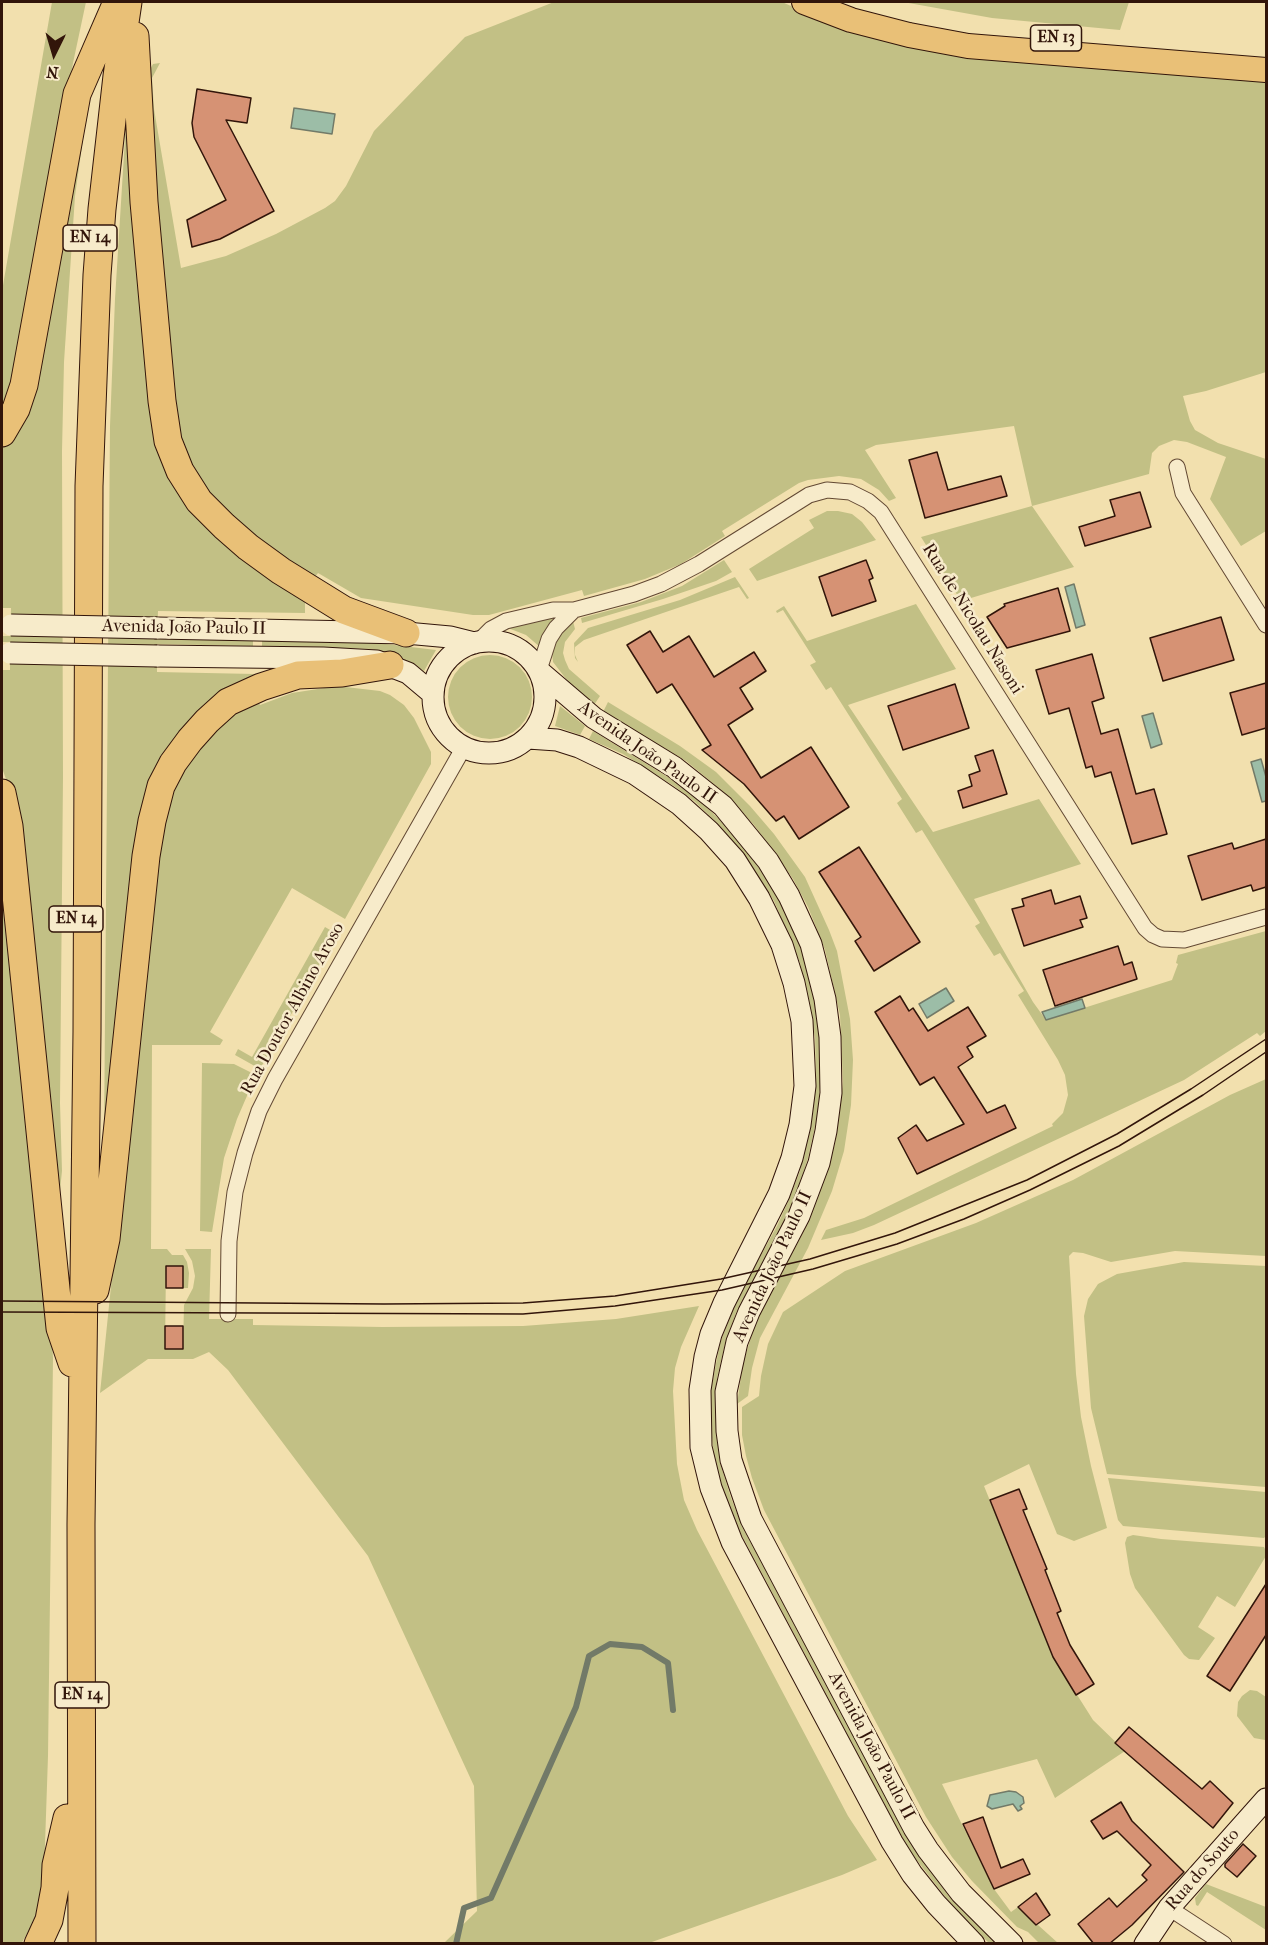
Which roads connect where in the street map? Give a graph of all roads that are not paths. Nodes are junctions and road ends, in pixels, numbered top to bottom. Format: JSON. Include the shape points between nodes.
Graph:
{"nodes":[{"id":1,"x":118,"y":2,"type":"edge"},
{"id":2,"x":130,"y":2,"type":"edge"},
{"id":3,"x":804,"y":2,"type":"edge"},
{"id":4,"x":848,"y":2,"type":"edge"},
{"id":5,"x":1266,"y":55,"type":"edge"},
{"id":6,"x":1266,"y":70,"type":"edge"},
{"id":7,"x":2,"y":433,"type":"edge"},
{"id":8,"x":1178,"y":467,"type":"dead end"},
{"id":9,"x":574,"y":610,"type":"junction"},
{"id":10,"x":6,"y":625,"type":"edge"},
{"id":11,"x":1266,"y":625,"type":"edge"},
{"id":12,"x":406,"y":633,"type":"junction"},
{"id":13,"x":476,"y":643,"type":"junction"},
{"id":14,"x":6,"y":653,"type":"edge"},
{"id":15,"x":390,"y":665,"type":"junction"},
{"id":16,"x":539,"y":670,"type":"junction"},
{"id":17,"x":433,"y":694,"type":"junction"},
{"id":18,"x":528,"y":738,"type":"junction"},
{"id":19,"x":464,"y":747,"type":"junction"},
{"id":20,"x":2,"y":793,"type":"edge"},
{"id":21,"x":1266,"y":917,"type":"edge"},
{"id":22,"x":228,"y":1314,"type":"dead end"},
{"id":23,"x":78,"y":1353,"type":"junction"},
{"id":24,"x":1266,"y":1799,"type":"edge"},
{"id":25,"x":67,"y":1818,"type":"junction"},
{"id":26,"x":83,"y":1889,"type":"junction"},
{"id":27,"x":1169,"y":1908,"type":"junction"},
{"id":28,"x":38,"y":1944,"type":"edge"},
{"id":29,"x":66,"y":1944,"type":"edge"},
{"id":30,"x":82,"y":1944,"type":"edge"},
{"id":31,"x":95,"y":1944,"type":"edge"},
{"id":32,"x":974,"y":1944,"type":"edge"},
{"id":33,"x":1011,"y":1944,"type":"edge"},
{"id":34,"x":1145,"y":1944,"type":"edge"},
{"id":35,"x":1224,"y":1944,"type":"edge"}],
"edges":[{"from":1,"to":7,"type":"highway","via":[[77,94],[24,385]]},
{"from":1,"to":23,"type":"highway","number":"EN 14","via":[[90,230],[78,475]]},
{"from":2,"to":12,"type":"highway","via":[[162,401],[168,441],[180,471],[200,501],[224,526],[281,571],[344,610]]},
{"from":2,"to":23,"type":"highway","number":"EN 14","via":[[103,198],[93,364],[87,1009]]},
{"from":3,"to":6,"type":"main road","number":"EN 13","via":[[851,20],[968,46]]},
{"from":4,"to":5,"type":"main road","number":"EN 13","via":[[976,31]]},
{"from":8,"to":11,"type":"street","via":[[1183,493]]},
{"from":9,"to":13,"type":"street","name":"Rua de Nicolau Nasoni","via":[[553,610],[506,621]]},
{"from":9,"to":16,"type":"street","via":[[555,628]]},
{"from":9,"to":21,"type":"street","name":"Rua de Nicolau Nasoni","via":[[643,591],[682,575],[818,492],[860,496],[881,512],[1145,928],[1162,939],[1184,940]]},
{"from":10,"to":12,"type":"main road","name":"Avenida João Paulo II","bridge":true},
{"from":12,"to":13,"type":"main road","name":"Avenida João Paulo II"},
{"from":13,"to":16,"type":"main road","via":[[498,641],[516,648]]},
{"from":13,"to":17,"type":"main road","via":[[458,650],[446,662],[437,676]]},
{"from":14,"to":15,"type":"main road","name":"Avenida João Paulo II","bridge":true,"via":[[344,658]]},
{"from":15,"to":17,"type":"main road","name":"Avenida João Paulo II","via":[[408,673]]},
{"from":15,"to":23,"type":"highway","via":[[298,675],[228,702],[190,740],[161,786],[146,856],[106,1239]]},
{"from":16,"to":18,"type":"main road","via":[[546,695],[544,711]]},
{"from":16,"to":33,"type":"main road","name":"Avenida João Paulo II","via":[[594,718],[674,767],[723,806],[773,869],[811,944],[830,1036],[831,1094],[826,1131],[819,1163],[799,1216],[743,1323],[733,1356],[726,1400],[731,1460],[751,1519],[914,1828],[961,1893]]},
{"from":17,"to":19,"type":"main road","via":[[435,712],[443,728]]},
{"from":18,"to":19,"type":"main road","via":[[497,753]]},
{"from":18,"to":32,"type":"main road","name":"Avenida João Paulo II","via":[[568,743],[596,754],[679,804],[735,860],[782,945],[802,1021],[805,1086],[801,1115],[779,1194],[711,1334],[699,1402],[701,1447],[717,1507],[732,1542],[892,1842],[936,1904]]},
{"from":19,"to":22,"type":"street","name":"Rua Doutor Albino Aroso","via":[[259,1111],[234,1202]]},
{"from":20,"to":23,"type":"highway","via":[[9,826],[60,1328]]},
{"from":23,"to":25,"type":"highway","number":"EN 14"},
{"from":23,"to":26,"type":"highway","number":"EN 14"},
{"from":24,"to":27,"type":"main road","name":"Rua do Souto"},
{"from":25,"to":28,"type":"highway","number":"EN 14","via":[[48,1920]]},
{"from":25,"to":29,"type":"highway","number":"EN 14"},
{"from":26,"to":30,"type":"highway","number":"EN 14"},
{"from":26,"to":31,"type":"highway","number":"EN 14","via":[[92,1908]]},
{"from":27,"to":34,"type":"main road","name":"Rua do Souto"},
{"from":27,"to":35,"type":"street"}]}
